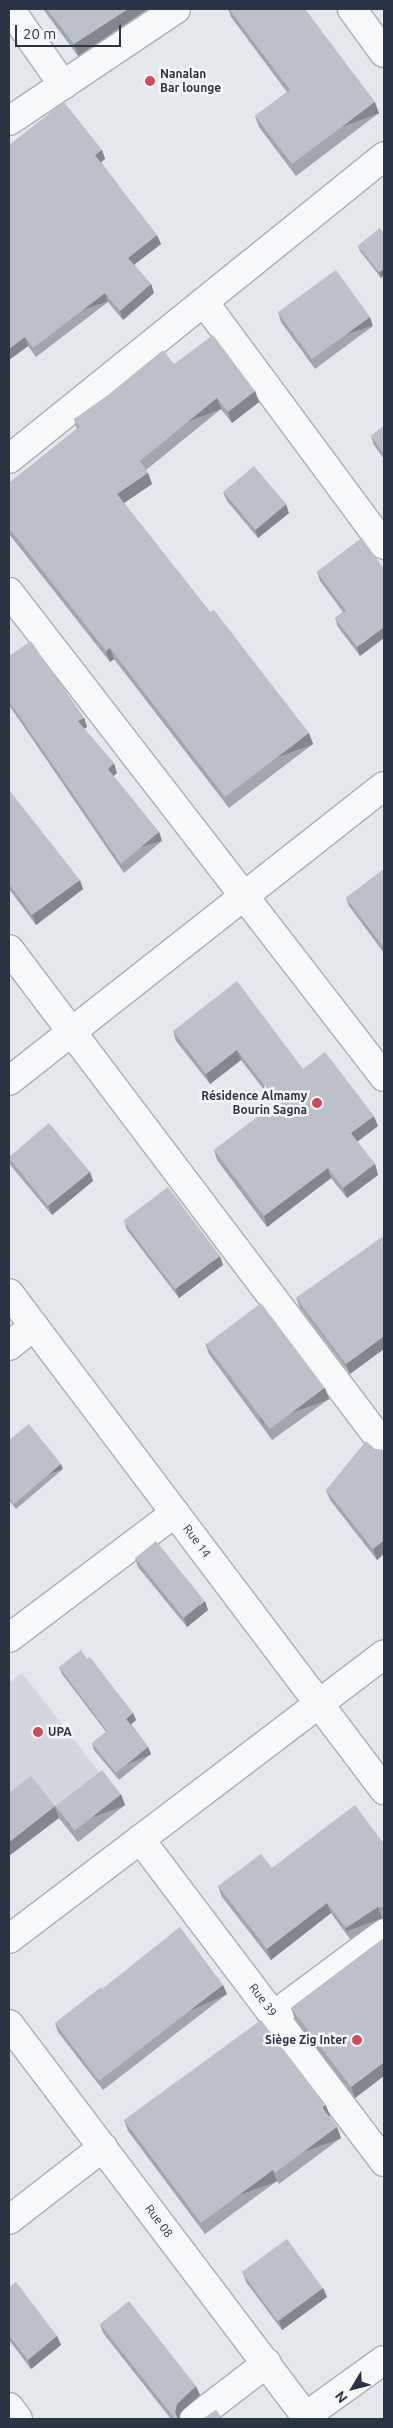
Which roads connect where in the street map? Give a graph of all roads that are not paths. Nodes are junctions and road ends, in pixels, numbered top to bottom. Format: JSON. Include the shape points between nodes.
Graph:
{"nodes":[{"id":1,"x":10,"y":9,"type":"edge"},
{"id":2,"x":176,"y":9,"type":"edge"},
{"id":3,"x":352,"y":9,"type":"edge"},
{"id":4,"x":384,"y":53,"type":"edge"},
{"id":5,"x":63,"y":85,"type":"junction"},
{"id":6,"x":9,"y":122,"type":"edge"},
{"id":7,"x":384,"y":156,"type":"edge"},
{"id":8,"x":204,"y":302,"type":"junction"},
{"id":9,"x":9,"y":459,"type":"edge"},
{"id":10,"x":384,"y":545,"type":"edge"},
{"id":11,"x":9,"y":592,"type":"edge"},
{"id":12,"x":384,"y":786,"type":"edge"},
{"id":13,"x":244,"y":894,"type":"junction"},
{"id":14,"x":9,"y":949,"type":"edge"},
{"id":15,"x":72,"y":1032,"type":"junction"},
{"id":16,"x":384,"y":1077,"type":"edge"},
{"id":17,"x":9,"y":1081,"type":"edge"},
{"id":18,"x":9,"y":1293,"type":"edge"},
{"id":19,"x":34,"y":1326,"type":"junction"},
{"id":20,"x":9,"y":1346,"type":"edge"},
{"id":21,"x":384,"y":1445,"type":"edge"},
{"id":22,"x":175,"y":1513,"type":"junction"},
{"id":23,"x":9,"y":1638,"type":"edge"},
{"id":24,"x":384,"y":1654,"type":"edge"},
{"id":25,"x":319,"y":1703,"type":"junction"},
{"id":26,"x":384,"y":1790,"type":"edge"},
{"id":27,"x":140,"y":1839,"type":"junction"},
{"id":28,"x":384,"y":1933,"type":"edge"},
{"id":29,"x":9,"y":1939,"type":"edge"},
{"id":30,"x":274,"y":2015,"type":"junction"},
{"id":31,"x":9,"y":2024,"type":"edge"},
{"id":32,"x":103,"y":2147,"type":"junction"},
{"id":33,"x":384,"y":2162,"type":"edge"},
{"id":34,"x":9,"y":2220,"type":"edge"},
{"id":35,"x":384,"y":2360,"type":"edge"},
{"id":36,"x":267,"y":2363,"type":"junction"},
{"id":37,"x":9,"y":2407,"type":"edge"},
{"id":38,"x":307,"y":2418,"type":"edge"},
{"id":39,"x":18,"y":2419,"type":"edge"},
{"id":40,"x":194,"y":2419,"type":"edge"}],
"edges":[{"from":1,"to":5,"type":"street"},
{"from":2,"to":5,"type":"street"},
{"from":3,"to":4,"type":"street"},
{"from":5,"to":6,"type":"street"},
{"from":7,"to":8,"type":"street"},
{"from":8,"to":9,"type":"street"},
{"from":8,"to":10,"type":"street"},
{"from":11,"to":13,"type":"street"},
{"from":12,"to":13,"type":"street"},
{"from":13,"to":15,"type":"street"},
{"from":13,"to":16,"type":"street"},
{"from":14,"to":15,"type":"street"},
{"from":15,"to":17,"type":"street"},
{"from":15,"to":21,"type":"street"},
{"from":18,"to":19,"type":"street","name":"Rue 14"},
{"from":19,"to":20,"type":"street"},
{"from":19,"to":22,"type":"street","name":"Rue 14"},
{"from":22,"to":23,"type":"street"},
{"from":22,"to":25,"type":"street","name":"Rue 14"},
{"from":24,"to":25,"type":"street"},
{"from":25,"to":26,"type":"street","name":"Rue 14"},
{"from":25,"to":27,"type":"street"},
{"from":27,"to":29,"type":"street"},
{"from":27,"to":30,"type":"street","name":"Rue 39"},
{"from":28,"to":30,"type":"street"},
{"from":30,"to":33,"type":"street","name":"Rue 39"},
{"from":31,"to":32,"type":"street","name":"Rue 08"},
{"from":32,"to":34,"type":"street"},
{"from":32,"to":36,"type":"street","name":"Rue 08"},
{"from":35,"to":38,"type":"street"},
{"from":36,"to":38,"type":"street","name":"Rue 08"},
{"from":36,"to":40,"type":"street"},
{"from":37,"to":39,"type":"street"}]}
